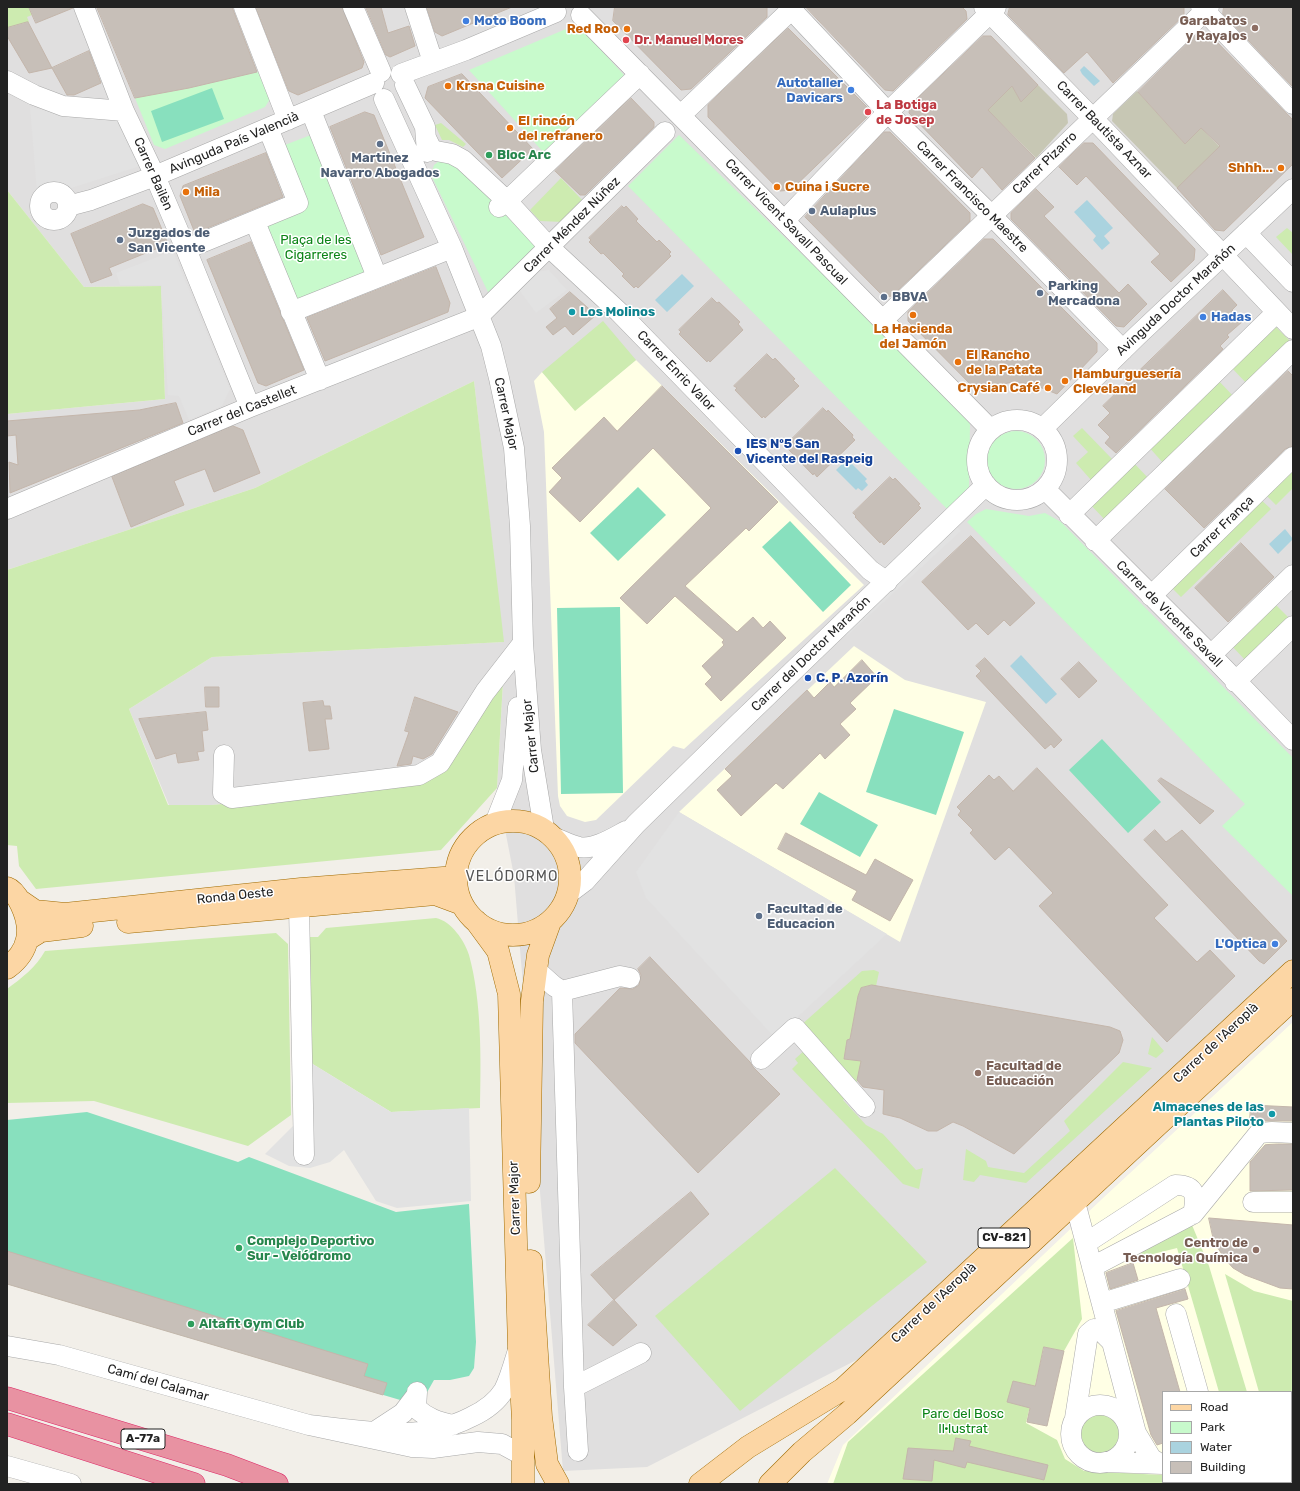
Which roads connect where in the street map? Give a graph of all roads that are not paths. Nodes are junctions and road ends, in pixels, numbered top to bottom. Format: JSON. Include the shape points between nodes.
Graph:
{"nodes":[{"id":1,"x":84,"y":7,"type":"edge"},
{"id":2,"x":244,"y":7,"type":"edge"},
{"id":3,"x":353,"y":7,"type":"edge"},
{"id":4,"x":415,"y":7,"type":"edge"},
{"id":5,"x":792,"y":8,"type":"edge"},
{"id":6,"x":1205,"y":8,"type":"edge"},
{"id":7,"x":990,"y":9,"type":"edge"},
{"id":8,"x":555,"y":10,"type":"edge"},
{"id":9,"x":582,"y":11,"type":"edge"},
{"id":10,"x":433,"y":62,"type":"junction"},
{"id":11,"x":640,"y":74,"type":"junction"},
{"id":12,"x":403,"y":79,"type":"junction"},
{"id":13,"x":7,"y":81,"type":"edge"},
{"id":14,"x":380,"y":84,"type":"junction"},
{"id":15,"x":1293,"y":104,"type":"edge"},
{"id":16,"x":310,"y":111,"type":"junction"},
{"id":17,"x":124,"y":112,"type":"junction"},
{"id":18,"x":888,"y":112,"type":"junction"},
{"id":19,"x":681,"y":115,"type":"junction"},
{"id":20,"x":1093,"y":118,"type":"junction"},
{"id":21,"x":288,"y":120,"type":"junction"},
{"id":22,"x":268,"y":128,"type":"junction"},
{"id":23,"x":665,"y":132,"type":"dead end"},
{"id":24,"x":426,"y":138,"type":"junction"},
{"id":25,"x":155,"y":176,"type":"junction"},
{"id":26,"x":1293,"y":189,"type":"edge"},
{"id":27,"x":428,"y":198,"type":"junction"},
{"id":28,"x":503,"y":204,"type":"junction"},
{"id":29,"x":68,"y":206,"type":"dead end"},
{"id":30,"x":992,"y":215,"type":"junction"},
{"id":31,"x":785,"y":220,"type":"junction"},
{"id":32,"x":255,"y":222,"type":"junction"},
{"id":33,"x":1246,"y":234,"type":"junction"},
{"id":34,"x":550,"y":247,"type":"junction"},
{"id":35,"x":452,"y":248,"type":"junction"},
{"id":36,"x":186,"y":249,"type":"junction"},
{"id":37,"x":1265,"y":253,"type":"junction"},
{"id":38,"x":1223,"y":254,"type":"junction"},
{"id":39,"x":1241,"y":273,"type":"junction"},
{"id":40,"x":377,"y":277,"type":"junction"},
{"id":41,"x":1293,"y":282,"type":"edge"},
{"id":42,"x":291,"y":312,"type":"junction"},
{"id":43,"x":1277,"y":312,"type":"junction"},
{"id":44,"x":478,"y":317,"type":"junction"},
{"id":45,"x":883,"y":320,"type":"junction"},
{"id":46,"x":1293,"y":329,"type":"edge"},
{"id":47,"x":1123,"y":350,"type":"junction"},
{"id":48,"x":1293,"y":350,"type":"edge"},
{"id":49,"x":320,"y":380,"type":"junction"},
{"id":50,"x":250,"y":407,"type":"junction"},
{"id":51,"x":1042,"y":429,"type":"junction"},
{"id":52,"x":991,"y":430,"type":"junction"},
{"id":53,"x":1293,"y":457,"type":"edge"},
{"id":54,"x":986,"y":485,"type":"junction"},
{"id":55,"x":1045,"y":489,"type":"junction"},
{"id":56,"x":7,"y":509,"type":"edge"},
{"id":57,"x":1069,"y":515,"type":"junction"},
{"id":58,"x":1096,"y":541,"type":"junction"},
{"id":59,"x":1293,"y":575,"type":"edge"},
{"id":60,"x":886,"y":582,"type":"junction"},
{"id":61,"x":1152,"y":596,"type":"junction"},
{"id":62,"x":1293,"y":626,"type":"edge"},
{"id":63,"x":523,"y":643,"type":"junction"},
{"id":64,"x":1211,"y":655,"type":"junction"},
{"id":65,"x":1236,"y":682,"type":"junction"},
{"id":66,"x":1293,"y":740,"type":"edge"},
{"id":67,"x":224,"y":754,"type":"dead end"},
{"id":68,"x":495,"y":823,"type":"junction"},
{"id":69,"x":636,"y":824,"type":"junction"},
{"id":70,"x":549,"y":834,"type":"junction"},
{"id":71,"x":456,"y":877,"type":"junction"},
{"id":72,"x":569,"y":893,"type":"junction"},
{"id":73,"x":13,"y":894,"type":"edge"},
{"id":74,"x":462,"y":904,"type":"junction"},
{"id":75,"x":299,"y":906,"type":"junction"},
{"id":76,"x":476,"y":921,"type":"junction"},
{"id":77,"x":550,"y":922,"type":"junction"},
{"id":78,"x":28,"y":939,"type":"junction"},
{"id":79,"x":7,"y":968,"type":"edge"},
{"id":80,"x":536,"y":970,"type":"junction"},
{"id":81,"x":1293,"y":971,"type":"edge"},
{"id":82,"x":630,"y":978,"type":"dead end"},
{"id":83,"x":562,"y":991,"type":"junction"},
{"id":84,"x":1293,"y":999,"type":"edge"},
{"id":85,"x":532,"y":1001,"type":"junction"},
{"id":86,"x":761,"y":1059,"type":"dead end"},
{"id":87,"x":865,"y":1107,"type":"dead end"},
{"id":88,"x":1293,"y":1133,"type":"edge"},
{"id":89,"x":304,"y":1154,"type":"dead end"},
{"id":90,"x":1075,"y":1202,"type":"junction"},
{"id":91,"x":1254,"y":1202,"type":"dead end"},
{"id":92,"x":1293,"y":1202,"type":"edge"},
{"id":93,"x":1193,"y":1214,"type":"junction"},
{"id":94,"x":1086,"y":1243,"type":"junction"},
{"id":95,"x":1092,"y":1267,"type":"junction"},
{"id":96,"x":1180,"y":1279,"type":"dead end"},
{"id":97,"x":1102,"y":1303,"type":"junction"},
{"id":98,"x":1176,"y":1314,"type":"dead end"},
{"id":99,"x":1112,"y":1342,"type":"junction"},
{"id":100,"x":7,"y":1346,"type":"edge"},
{"id":101,"x":519,"y":1348,"type":"junction"},
{"id":102,"x":642,"y":1353,"type":"dead end"},
{"id":103,"x":574,"y":1387,"type":"junction"},
{"id":104,"x":1198,"y":1391,"type":"edge"},
{"id":105,"x":7,"y":1398,"type":"edge"},
{"id":106,"x":847,"y":1414,"type":"junction"},
{"id":107,"x":1075,"y":1418,"type":"junction"},
{"id":108,"x":7,"y":1424,"type":"edge"},
{"id":109,"x":309,"y":1425,"type":"junction"},
{"id":110,"x":455,"y":1425,"type":"junction"},
{"id":111,"x":374,"y":1432,"type":"junction"},
{"id":112,"x":578,"y":1451,"type":"dead end"},
{"id":113,"x":524,"y":1456,"type":"junction"},
{"id":114,"x":1105,"y":1462,"type":"junction"},
{"id":115,"x":1161,"y":1464,"type":"edge"},
{"id":116,"x":7,"y":1466,"type":"edge"},
{"id":117,"x":71,"y":1484,"type":"edge"},
{"id":118,"x":194,"y":1484,"type":"edge"},
{"id":119,"x":277,"y":1484,"type":"edge"},
{"id":120,"x":522,"y":1484,"type":"edge"},
{"id":121,"x":558,"y":1484,"type":"edge"},
{"id":122,"x":700,"y":1484,"type":"edge"},
{"id":123,"x":770,"y":1484,"type":"edge"},
{"id":124,"x":789,"y":1484,"type":"edge"}],
"edges":[{"from":1,"to":17,"type":"street","name":"Carrer Bailèn"},
{"from":2,"to":21,"type":"street"},
{"from":3,"to":14,"type":"street","name":"Carrer Major"},
{"from":4,"to":10,"type":"street"},
{"from":5,"to":18,"type":"street","name":"Carrer Francisco Maestre"},
{"from":5,"to":19,"type":"street"},
{"from":6,"to":15,"type":"street"},
{"from":6,"to":20,"type":"street","name":"Carrer Pizarro"},
{"from":7,"to":18,"type":"street"},
{"from":7,"to":20,"type":"street","name":"Carrer Bautista Aznar"},
{"from":8,"to":9,"type":"street","via":[[565,20],[576,19]]},
{"from":8,"to":10,"type":"street"},
{"from":9,"to":11,"type":"street","name":"Carrer Vicent Savall Pascual"},
{"from":10,"to":12,"type":"street"},
{"from":11,"to":19,"type":"street","name":"Carrer Vicent Savall Pascual"},
{"from":11,"to":28,"type":"street"},
{"from":12,"to":14,"type":"street","via":[[390,69]]},
{"from":12,"to":14,"type":"street","name":"Avinguda País Valencià","via":[[404,90],[391,100]]},
{"from":12,"to":24,"type":"street","name":"Carrer Major","via":[[425,127]]},
{"from":13,"to":17,"type":"street","via":[[63,106]]},
{"from":14,"to":16,"type":"street","name":"Avinguda País Valencià"},
{"from":14,"to":27,"type":"street","name":"Carrer Major"},
{"from":16,"to":21,"type":"street","name":"Avinguda País Valencià"},
{"from":16,"to":40,"type":"street"},
{"from":17,"to":25,"type":"street","name":"Carrer Bailèn"},
{"from":18,"to":30,"type":"street","name":"Carrer Francisco Maestre"},
{"from":18,"to":31,"type":"street"},
{"from":19,"to":31,"type":"street","name":"Carrer Vicent Savall Pascual"},
{"from":20,"to":30,"type":"street","name":"Carrer Pizarro"},
{"from":20,"to":38,"type":"street","name":"Carrer Bautista Aznar"},
{"from":21,"to":22,"type":"street","name":"Avinguda País Valencià"},
{"from":22,"to":25,"type":"street","name":"Avinguda País Valencià"},
{"from":22,"to":32,"type":"street","via":[[298,203]]},
{"from":23,"to":34,"type":"street","name":"Carrer Méndez Núñez"},
{"from":24,"to":27,"type":"street","name":"Carrer Major"},
{"from":24,"to":28,"type":"street","name":"Carrer Enric Valor","via":[[431,148],[436,151],[452,154],[463,160]]},
{"from":25,"to":29,"type":"street","name":"Avinguda País Valencià"},
{"from":25,"to":36,"type":"street","name":"Carrer Bailèn"},
{"from":26,"to":33,"type":"street","name":"Avinguda Doctor Marañón"},
{"from":27,"to":35,"type":"street","name":"Carrer Major"},
{"from":28,"to":34,"type":"street","name":"Carrer Enric Valor"},
{"from":30,"to":45,"type":"street","name":"Carrer Pizarro"},
{"from":30,"to":47,"type":"street","name":"Carrer Francisco Maestre"},
{"from":31,"to":45,"type":"street","name":"Carrer Vicent Savall Pascual"},
{"from":32,"to":36,"type":"street"},
{"from":32,"to":42,"type":"street"},
{"from":33,"to":37,"type":"street"},
{"from":33,"to":38,"type":"street","name":"Avinguda Doctor Marañón"},
{"from":34,"to":44,"type":"street","name":"Carrer Méndez Núñez"},
{"from":34,"to":60,"type":"street","name":"Carrer Enric Valor","via":[[619,312],[870,570]]},
{"from":35,"to":40,"type":"street"},
{"from":35,"to":44,"type":"street","name":"Carrer Major"},
{"from":36,"to":50,"type":"street","name":"Carrer Bailèn"},
{"from":37,"to":39,"type":"street"},
{"from":37,"to":41,"type":"street"},
{"from":38,"to":39,"type":"street","name":"Carrer Bautista Aznar"},
{"from":38,"to":47,"type":"street","name":"Avinguda Doctor Marañón"},
{"from":39,"to":43,"type":"street","name":"Carrer Bautista Aznar"},
{"from":40,"to":42,"type":"street"},
{"from":42,"to":49,"type":"street"},
{"from":43,"to":46,"type":"street","name":"Carrer Bautista Aznar"},
{"from":43,"to":57,"type":"street"},
{"from":44,"to":49,"type":"street","name":"Carrer del Castellet"},
{"from":44,"to":63,"type":"street","name":"Carrer Major","via":[[491,346],[514,448],[520,526]]},
{"from":45,"to":52,"type":"street","name":"Carrer Vicent Savall Pascual"},
{"from":47,"to":51,"type":"street","name":"Avinguda Doctor Marañón"},
{"from":48,"to":58,"type":"street"},
{"from":49,"to":50,"type":"street","name":"Carrer del Castellet"},
{"from":50,"to":56,"type":"street","name":"Carrer del Castellet"},
{"from":51,"to":52,"type":"street","via":[[1033,423],[1018,420],[1006,422]]},
{"from":51,"to":55,"type":"street","via":[[1051,438],[1057,463],[1053,478]]},
{"from":52,"to":54,"type":"street","via":[[979,446],[977,463],[980,477]]},
{"from":53,"to":61,"type":"street","name":"Carrer França"},
{"from":54,"to":55,"type":"street","via":[[1008,499],[1029,498]]},
{"from":54,"to":60,"type":"street","name":"Carrer del Doctor Marañón"},
{"from":55,"to":57,"type":"street","name":"Carrer de Vicente Savall"},
{"from":57,"to":58,"type":"street","name":"Carrer de Vicente Savall"},
{"from":58,"to":61,"type":"street","name":"Carrer de Vicente Savall"},
{"from":59,"to":64,"type":"street"},
{"from":60,"to":69,"type":"street","name":"Carrer del Doctor Marañón"},
{"from":61,"to":64,"type":"street","name":"Carrer de Vicente Savall"},
{"from":62,"to":65,"type":"street"},
{"from":63,"to":67,"type":"street","via":[[485,692],[440,764],[419,775],[232,798],[223,793]]},
{"from":63,"to":68,"type":"street","name":"Carrer Major","via":[[512,780]]},
{"from":63,"to":70,"type":"street","name":"Carrer Major","via":[[531,750]]},
{"from":64,"to":65,"type":"street","name":"Carrer de Vicente Savall"},
{"from":65,"to":66,"type":"street","name":"Carrer de Vicente Savall"},
{"from":68,"to":70,"type":"main road","via":[[513,820],[530,823]]},
{"from":68,"to":71,"type":"main road","via":[[474,836],[462,851]]},
{"from":69,"to":70,"type":"street","via":[[612,839],[589,847],[579,847]]},
{"from":69,"to":72,"type":"street","via":[[586,881]]},
{"from":70,"to":72,"type":"main road","via":[[567,856],[571,877]]},
{"from":71,"to":73,"type":"main road","name":"Ronda Oeste","via":[[301,889],[60,914],[35,911]]},
{"from":71,"to":74,"type":"main road","via":[[456,887]]},
{"from":72,"to":77,"type":"main road","via":[[566,902]]},
{"from":73,"to":78,"type":"main road","name":"Ronda Oeste","via":[[28,918]]},
{"from":74,"to":75,"type":"main road","name":"Ronda Oeste","via":[[435,894]]},
{"from":74,"to":76,"type":"main road"},
{"from":75,"to":78,"type":"main road","name":"Ronda Oeste","via":[[66,927],[41,931]]},
{"from":75,"to":89,"type":"street"},
{"from":76,"to":77,"type":"main road","via":[[494,932],[515,935],[532,932]]},
{"from":76,"to":101,"type":"main road","name":"Carrer Major","via":[[498,951],[509,994]]},
{"from":77,"to":80,"type":"main road","name":"Carrer Major","via":[[538,954]]},
{"from":78,"to":79,"type":"main road","name":"Ronda Oeste","via":[[18,960]]},
{"from":80,"to":83,"type":"street"},
{"from":80,"to":85,"type":"main road","name":"Carrer Major"},
{"from":81,"to":122,"type":"main road","name":"Carrer de l'Aeroplà","number":"CV-821","via":[[843,1389],[748,1447]]},
{"from":82,"to":83,"type":"street","via":[[620,976]]},
{"from":83,"to":85,"type":"street"},
{"from":83,"to":103,"type":"street"},
{"from":84,"to":90,"type":"main road","name":"Carrer de l'Aeroplà","number":"CV-821"},
{"from":85,"to":121,"type":"main road","name":"Carrer Major","via":[[528,1214],[541,1417],[547,1464]]},
{"from":86,"to":87,"type":"street","via":[[795,1028]]},
{"from":88,"to":93,"type":"street","via":[[1259,1133]]},
{"from":90,"to":94,"type":"street"},
{"from":90,"to":106,"type":"main road","name":"Carrer de l'Aeroplà","number":"CV-821"},
{"from":91,"to":92,"type":"street"},
{"from":93,"to":94,"type":"street","via":[[1196,1199],[1193,1191],[1185,1185],[1175,1185]]},
{"from":93,"to":95,"type":"street"},
{"from":94,"to":95,"type":"street"},
{"from":95,"to":97,"type":"street"},
{"from":96,"to":97,"type":"street"},
{"from":97,"to":99,"type":"street"},
{"from":98,"to":104,"type":"street"},
{"from":99,"to":107,"type":"street","via":[[1102,1332],[1094,1329],[1088,1334]]},
{"from":99,"to":115,"type":"street","via":[[1136,1433],[1151,1458]]},
{"from":100,"to":109,"type":"street","name":"Camí del Calamar","via":[[60,1355]]},
{"from":101,"to":110,"type":"street","via":[[503,1391],[487,1409]]},
{"from":101,"to":113,"type":"main road","name":"Carrer Major"},
{"from":102,"to":103,"type":"street"},
{"from":103,"to":112,"type":"street"},
{"from":105,"to":119,"type":"highway","number":"A-77a","via":[[227,1465]]},
{"from":106,"to":123,"type":"main road","name":"Carrer de l'Aeroplà","number":"CV-821","via":[[802,1452]]},
{"from":106,"to":124,"type":"main road","via":[[800,1464]]},
{"from":107,"to":114,"type":"street","via":[[1070,1434],[1077,1452],[1084,1459],[1094,1463]]},
{"from":107,"to":114,"type":"street","via":[[1087,1407],[1097,1404],[1112,1406],[1126,1420],[1130,1429],[1126,1447],[1122,1453]]},
{"from":108,"to":118,"type":"highway","number":"A-77a"},
{"from":109,"to":111,"type":"street"},
{"from":109,"to":113,"type":"street","via":[[412,1447],[432,1448],[478,1442],[502,1444]]},
{"from":110,"to":111,"type":"street","via":[[417,1433]]},
{"from":110,"to":111,"type":"street","via":[[436,1421],[424,1415],[416,1408],[417,1394],[403,1413]]},
{"from":113,"to":120,"type":"main road","name":"Carrer Major"},
{"from":114,"to":115,"type":"street"},
{"from":116,"to":117,"type":"street"}]}
